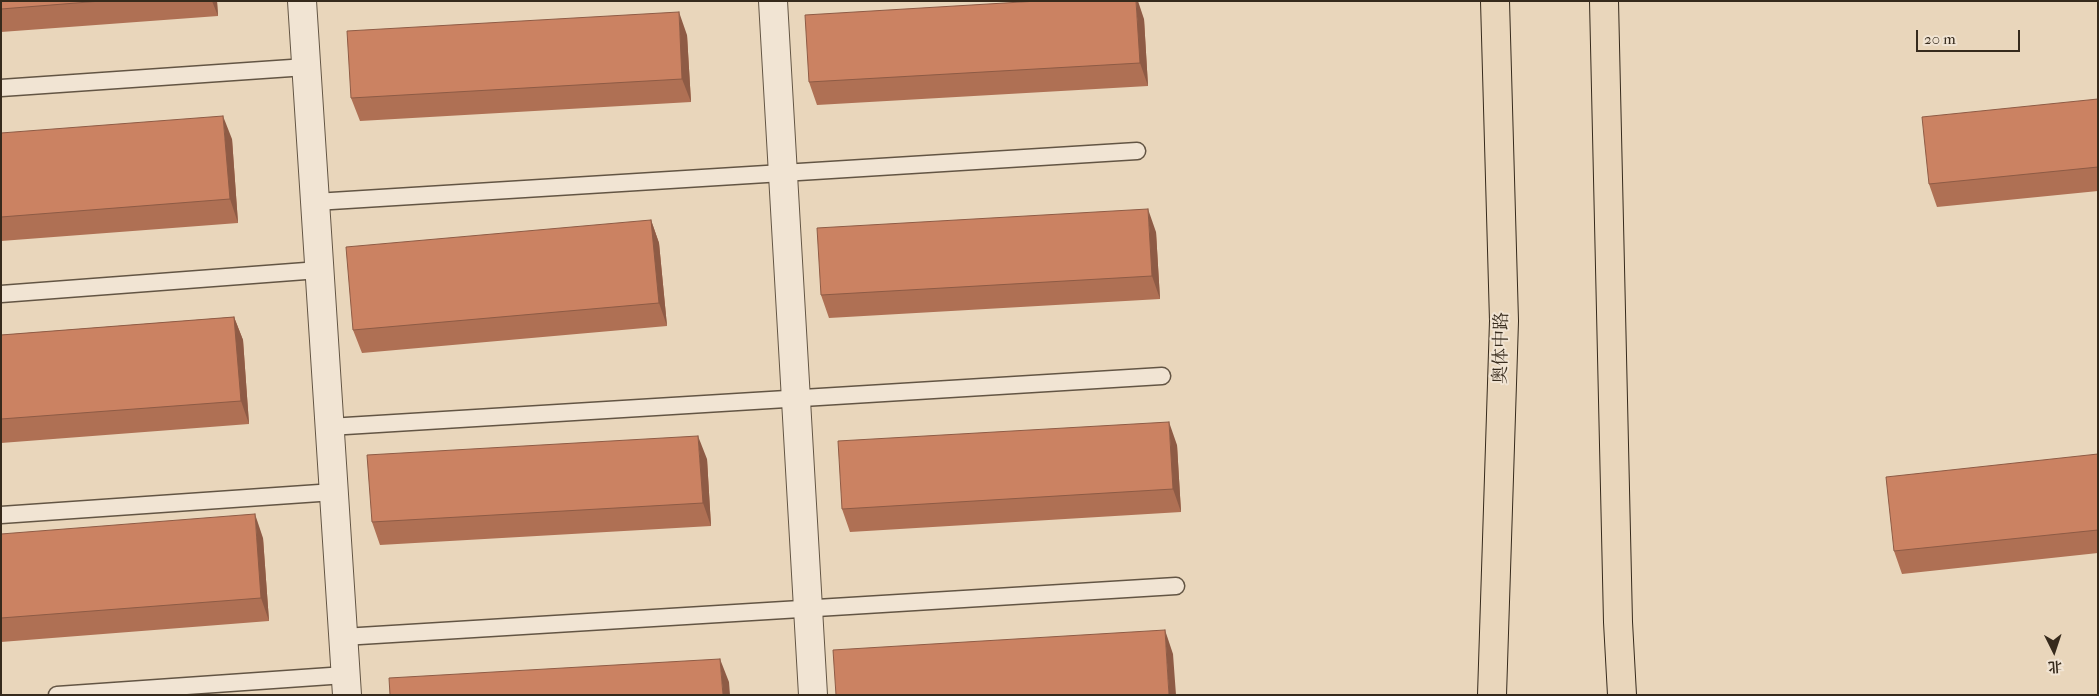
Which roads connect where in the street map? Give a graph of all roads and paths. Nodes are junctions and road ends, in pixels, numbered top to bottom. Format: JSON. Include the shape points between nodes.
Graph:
{"nodes":[{"id":1,"x":302,"y":1,"type":"edge"},
{"id":2,"x":773,"y":1,"type":"edge"},
{"id":3,"x":1495,"y":1,"type":"edge"},
{"id":4,"x":1604,"y":1,"type":"edge"},
{"id":5,"x":306,"y":67,"type":"junction"},
{"id":6,"x":1,"y":88,"type":"edge"},
{"id":7,"x":1137,"y":151,"type":"dead end"},
{"id":8,"x":783,"y":174,"type":"junction"},
{"id":9,"x":315,"y":202,"type":"junction"},
{"id":10,"x":319,"y":270,"type":"junction"},
{"id":11,"x":1,"y":294,"type":"edge"},
{"id":12,"x":1162,"y":376,"type":"dead end"},
{"id":13,"x":796,"y":398,"type":"junction"},
{"id":14,"x":330,"y":427,"type":"junction"},
{"id":15,"x":334,"y":492,"type":"junction"},
{"id":16,"x":1,"y":515,"type":"edge"},
{"id":17,"x":1176,"y":586,"type":"dead end"},
{"id":18,"x":808,"y":609,"type":"junction"},
{"id":19,"x":343,"y":637,"type":"junction"},
{"id":20,"x":346,"y":685,"type":"edge"},
{"id":21,"x":57,"y":695,"type":"edge"},
{"id":22,"x":813,"y":695,"type":"edge"},
{"id":23,"x":1492,"y":695,"type":"edge"},
{"id":24,"x":1622,"y":695,"type":"edge"}],
"edges":[{"from":1,"to":5,"type":"street"},
{"from":2,"to":8,"type":"street"},
{"from":3,"to":23,"type":"main road","name":"奥体中路","via":[[1504,321]]},
{"from":4,"to":24,"type":"main road"},
{"from":5,"to":6,"type":"lane"},
{"from":5,"to":9,"type":"street"},
{"from":7,"to":8,"type":"lane"},
{"from":8,"to":9,"type":"lane"},
{"from":8,"to":13,"type":"street"},
{"from":9,"to":10,"type":"street"},
{"from":10,"to":11,"type":"lane"},
{"from":10,"to":14,"type":"street"},
{"from":12,"to":13,"type":"lane"},
{"from":13,"to":14,"type":"lane"},
{"from":13,"to":18,"type":"street"},
{"from":14,"to":15,"type":"street"},
{"from":15,"to":16,"type":"lane"},
{"from":15,"to":19,"type":"street"},
{"from":17,"to":18,"type":"lane"},
{"from":18,"to":19,"type":"lane"},
{"from":18,"to":22,"type":"street"},
{"from":19,"to":20,"type":"street"},
{"from":20,"to":21,"type":"lane"}]}
